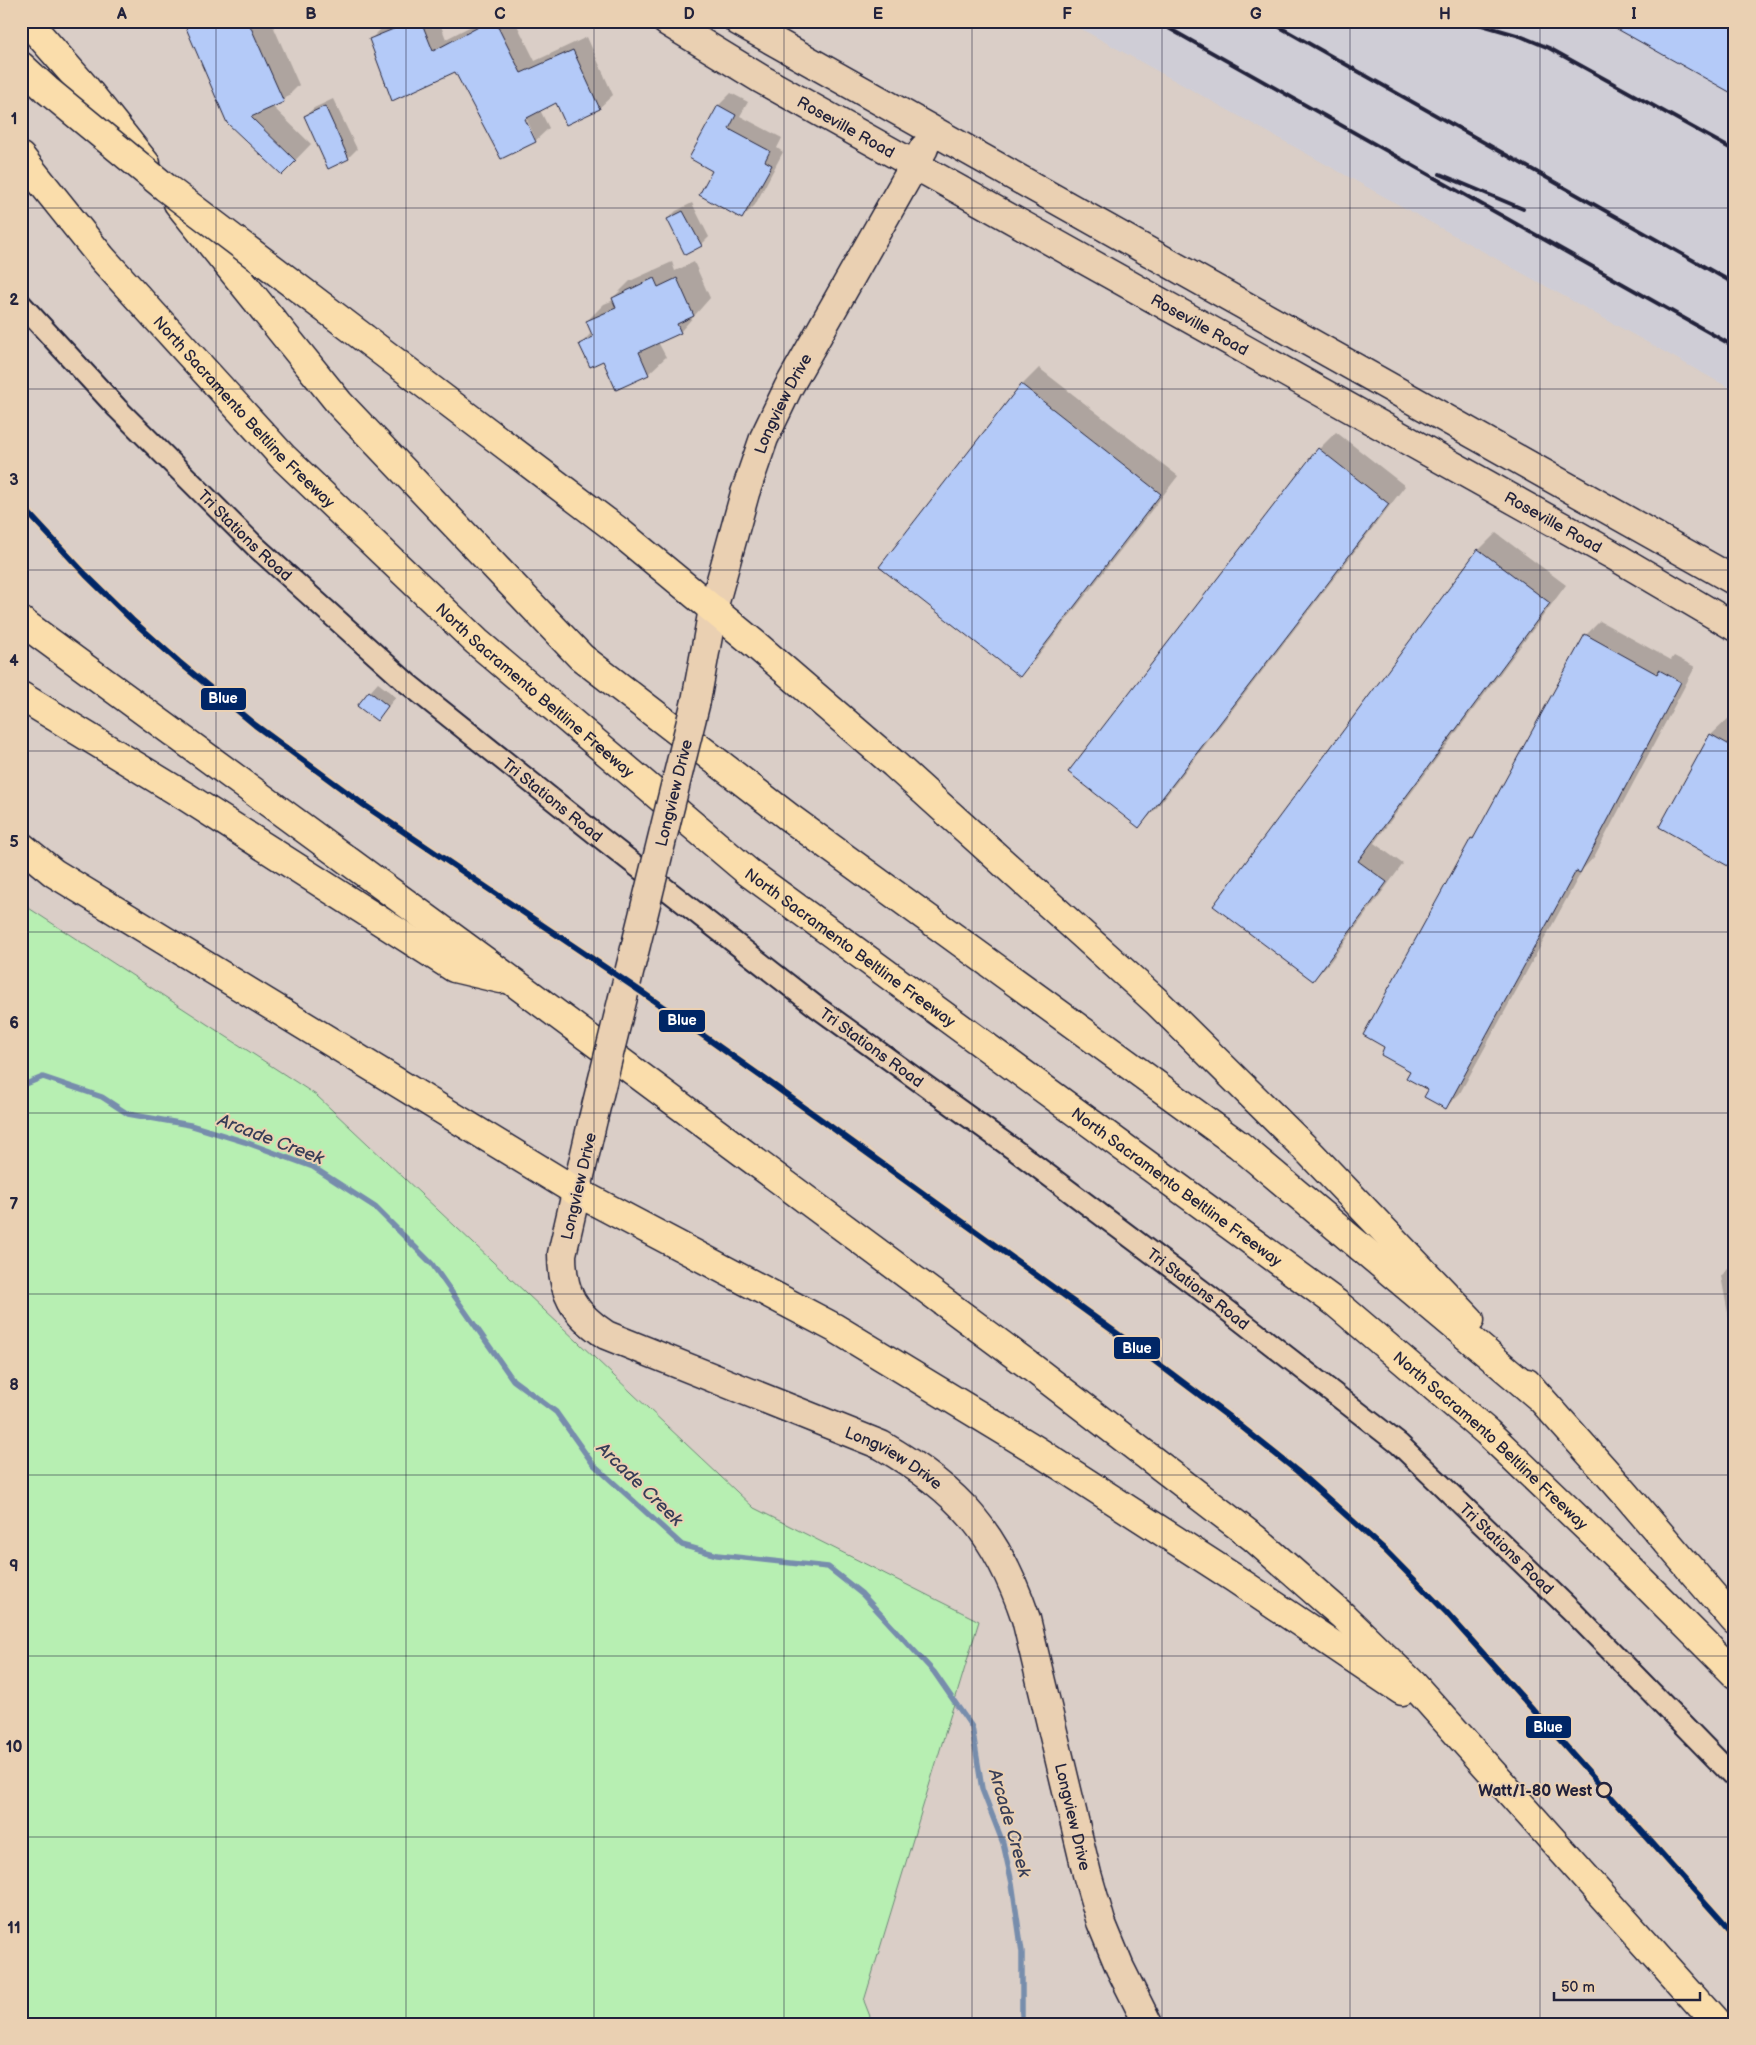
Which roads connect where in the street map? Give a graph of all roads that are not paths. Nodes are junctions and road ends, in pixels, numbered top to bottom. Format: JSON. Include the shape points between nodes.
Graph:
{"nodes":[{"id":1,"x":27,"y":21,"type":"edge"},
{"id":2,"x":666,"y":21,"type":"edge"},
{"id":3,"x":738,"y":21,"type":"edge"},
{"id":4,"x":21,"y":66,"type":"edge"},
{"id":5,"x":934,"y":132,"type":"junction"},
{"id":6,"x":21,"y":157,"type":"edge"},
{"id":7,"x":915,"y":164,"type":"junction"},
{"id":8,"x":21,"y":304,"type":"edge"},
{"id":9,"x":1735,"y":581,"type":"edge"},
{"id":10,"x":713,"y":609,"type":"junction"},
{"id":11,"x":21,"y":621,"type":"edge"},
{"id":12,"x":1735,"y":627,"type":"edge"},
{"id":13,"x":21,"y":696,"type":"edge"},
{"id":14,"x":21,"y":846,"type":"edge"},
{"id":15,"x":515,"y":983,"type":"junction"},
{"id":16,"x":577,"y":1192,"type":"junction"},
{"id":17,"x":1539,"y":1397,"type":"junction"},
{"id":18,"x":1735,"y":1621,"type":"edge"},
{"id":19,"x":1735,"y":1674,"type":"edge"},
{"id":20,"x":1450,"y":1726,"type":"junction"},
{"id":21,"x":1735,"y":1778,"type":"edge"},
{"id":22,"x":1148,"y":2024,"type":"edge"},
{"id":23,"x":1717,"y":2024,"type":"edge"}],
"edges":[{"from":1,"to":17,"type":"highway","via":[[84,86],[340,404],[582,657],[790,818],[1239,1145]]},
{"from":2,"to":7,"type":"main road","name":"Roseville Road","via":[[761,79]]},
{"from":3,"to":5,"type":"main road"},
{"from":4,"to":10,"type":"highway","bridge":true,"via":[[61,104],[165,187],[617,530]]},
{"from":5,"to":7,"type":"main road","name":"Longview Drive"},
{"from":5,"to":9,"type":"main road"},
{"from":6,"to":19,"type":"highway","name":"North Sacramento Beltline Freeway","via":[[102,258],[283,457],[477,642],[748,872],[1336,1303],[1487,1432]]},
{"from":7,"to":10,"type":"main road","name":"Longview Drive","via":[[792,380],[764,438],[744,493]]},
{"from":7,"to":12,"type":"main road","name":"Roseville Road","via":[[1611,554]]},
{"from":8,"to":21,"type":"street","name":"Tri Stations Road","via":[[117,408],[255,546],[407,683],[818,1008],[1016,1151],[1399,1444],[1574,1613]]},
{"from":10,"to":16,"type":"main road","name":"Longview Drive","bridge":true,"via":[[696,701]]},
{"from":10,"to":17,"type":"highway","via":[[894,764],[1156,1001],[1310,1153],[1460,1309]]},
{"from":11,"to":15,"type":"highway"},
{"from":13,"to":15,"type":"highway","via":[[185,796],[454,968]]},
{"from":14,"to":16,"type":"highway","via":[[54,873]]},
{"from":15,"to":20,"type":"highway","via":[[1030,1366],[1254,1538],[1372,1644]]},
{"from":16,"to":20,"type":"highway","via":[[835,1328],[1036,1450],[1234,1578]]},
{"from":16,"to":22,"type":"main road","name":"Longview Drive","via":[[562,1254],[562,1274],[576,1309],[589,1324],[606,1334],[881,1445],[937,1481],[977,1522],[996,1550],[1026,1620],[1086,1874],[1120,1968]]},
{"from":17,"to":18,"type":"highway"},
{"from":20,"to":23,"type":"highway"}]}
